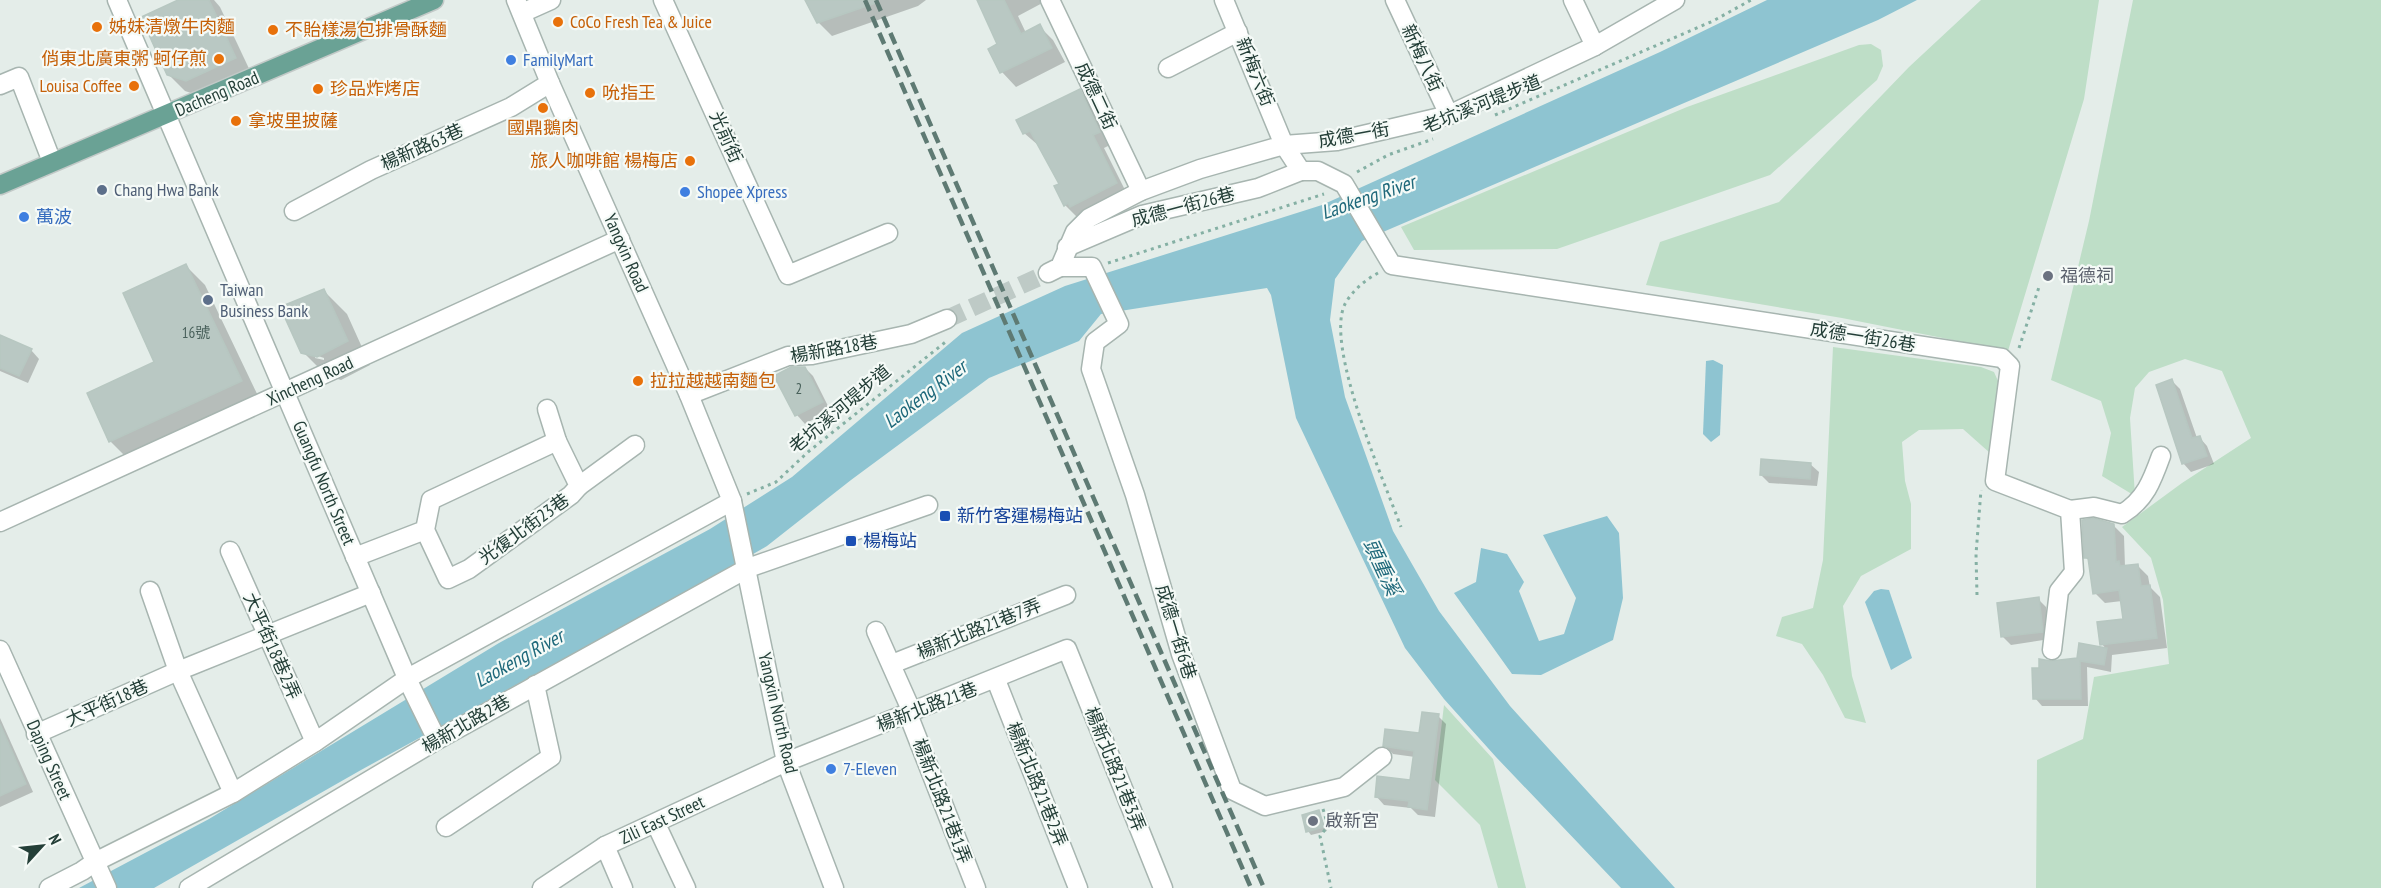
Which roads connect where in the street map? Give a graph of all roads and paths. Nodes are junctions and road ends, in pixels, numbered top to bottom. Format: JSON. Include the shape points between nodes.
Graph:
{"nodes":[{"id":1,"x":117,"y":0,"type":"edge"},
{"id":2,"x":434,"y":0,"type":"edge"},
{"id":3,"x":550,"y":0,"type":"edge"},
{"id":4,"x":663,"y":0,"type":"edge"},
{"id":5,"x":1050,"y":0,"type":"edge"},
{"id":6,"x":1224,"y":0,"type":"edge"},
{"id":7,"x":1395,"y":0,"type":"edge"},
{"id":8,"x":1573,"y":0,"type":"edge"},
{"id":9,"x":1675,"y":0,"type":"edge"},
{"id":10,"x":1751,"y":0,"type":"edge"},
{"id":11,"x":519,"y":6,"type":"edge"},
{"id":12,"x":1238,"y":32,"type":"junction"},
{"id":13,"x":1595,"y":46,"type":"junction"},
{"id":14,"x":1168,"y":68,"type":"dead end"},
{"id":15,"x":550,"y":83,"type":"junction"},
{"id":16,"x":0,"y":85,"type":"edge"},
{"id":17,"x":166,"y":116,"type":"junction"},
{"id":18,"x":1449,"y":116,"type":"junction"},
{"id":19,"x":1492,"y":116,"type":"dead end"},
{"id":20,"x":1438,"y":137,"type":"dead end"},
{"id":21,"x":1284,"y":145,"type":"junction"},
{"id":22,"x":52,"y":162,"type":"junction"},
{"id":23,"x":1301,"y":171,"type":"junction"},
{"id":24,"x":1342,"y":183,"type":"junction"},
{"id":25,"x":0,"y":185,"type":"edge"},
{"id":26,"x":1141,"y":191,"type":"junction"},
{"id":27,"x":294,"y":211,"type":"dead end"},
{"id":28,"x":888,"y":233,"type":"dead end"},
{"id":29,"x":620,"y":239,"type":"junction"},
{"id":30,"x":1067,"y":247,"type":"junction"},
{"id":31,"x":1388,"y":257,"type":"junction"},
{"id":32,"x":1093,"y":270,"type":"junction"},
{"id":33,"x":2040,"y":284,"type":"dead end"},
{"id":34,"x":950,"y":327,"type":"joint"},
{"id":35,"x":2010,"y":366,"type":"junction"},
{"id":36,"x":285,"y":392,"type":"junction"},
{"id":37,"x":689,"y":395,"type":"junction"},
{"id":38,"x":548,"y":409,"type":"dead end"},
{"id":39,"x":557,"y":441,"type":"junction"},
{"id":40,"x":635,"y":445,"type":"dead end"},
{"id":41,"x":2161,"y":456,"type":"dead end"},
{"id":42,"x":1996,"y":474,"type":"junction"},
{"id":43,"x":579,"y":486,"type":"junction"},
{"id":44,"x":733,"y":504,"type":"junction"},
{"id":45,"x":928,"y":505,"type":"dead end"},
{"id":46,"x":2070,"y":510,"type":"junction"},
{"id":47,"x":0,"y":522,"type":"edge"},
{"id":48,"x":1401,"y":527,"type":"dead end"},
{"id":49,"x":425,"y":530,"type":"junction"},
{"id":50,"x":230,"y":551,"type":"dead end"},
{"id":51,"x":355,"y":557,"type":"junction"},
{"id":52,"x":747,"y":568,"type":"junction"},
{"id":53,"x":150,"y":591,"type":"dead end"},
{"id":54,"x":371,"y":593,"type":"junction"},
{"id":55,"x":1066,"y":595,"type":"dead end"},
{"id":56,"x":1977,"y":595,"type":"dead end"},
{"id":57,"x":876,"y":631,"type":"dead end"},
{"id":58,"x":267,"y":635,"type":"junction"},
{"id":59,"x":1067,"y":649,"type":"joint"},
{"id":60,"x":2052,"y":650,"type":"dead end"},
{"id":61,"x":1,"y":654,"type":"edge"},
{"id":62,"x":892,"y":664,"type":"junction"},
{"id":63,"x":178,"y":671,"type":"junction"},
{"id":64,"x":996,"y":680,"type":"junction"},
{"id":65,"x":409,"y":682,"type":"junction"},
{"id":66,"x":535,"y":685,"type":"junction"},
{"id":67,"x":910,"y":713,"type":"junction"},
{"id":68,"x":36,"y":735,"type":"junction"},
{"id":69,"x":434,"y":736,"type":"junction"},
{"id":70,"x":315,"y":742,"type":"junction"},
{"id":71,"x":1382,"y":757,"type":"dead end"},
{"id":72,"x":786,"y":762,"type":"junction"},
{"id":73,"x":1319,"y":793,"type":"junction"},
{"id":74,"x":233,"y":794,"type":"junction"},
{"id":75,"x":656,"y":824,"type":"junction"},
{"id":76,"x":446,"y":827,"type":"dead end"},
{"id":77,"x":605,"y":846,"type":"junction"},
{"id":78,"x":97,"y":866,"type":"junction"},
{"id":79,"x":196,"y":886,"type":"edge"},
{"id":80,"x":49,"y":888,"type":"edge"},
{"id":81,"x":107,"y":888,"type":"edge"},
{"id":82,"x":542,"y":888,"type":"edge"},
{"id":83,"x":623,"y":888,"type":"edge"},
{"id":84,"x":686,"y":888,"type":"edge"},
{"id":85,"x":834,"y":888,"type":"edge"},
{"id":86,"x":976,"y":888,"type":"edge"},
{"id":87,"x":1078,"y":888,"type":"edge"},
{"id":88,"x":1163,"y":888,"type":"edge"},
{"id":89,"x":1331,"y":888,"type":"edge"}],
"edges":[{"from":1,"to":17,"type":"street","name":"Guangfu North Street"},
{"from":2,"to":17,"type":"main road","name":"Dacheng Road"},
{"from":3,"to":11,"type":"street"},
{"from":4,"to":28,"type":"street","name":"光前街","via":[[788,275]]},
{"from":5,"to":26,"type":"street","name":"成德二街"},
{"from":6,"to":12,"type":"street","name":"新梅六街"},
{"from":7,"to":18,"type":"street","name":"新梅八街"},
{"from":8,"to":13,"type":"street"},
{"from":9,"to":13,"type":"street","name":"成德一街"},
{"from":10,"to":19,"type":"path","name":"老坑溪河堤步道","via":[[1713,21]]},
{"from":11,"to":15,"type":"street","name":"Yangxin Road"},
{"from":12,"to":14,"type":"street"},
{"from":12,"to":21,"type":"street","name":"新梅六街"},
{"from":13,"to":18,"type":"street","name":"成德一街"},
{"from":15,"to":27,"type":"street","name":"楊新路63巷","via":[[511,107],[371,170]]},
{"from":15,"to":29,"type":"street","name":"Yangxin Road"},
{"from":16,"to":22,"type":"street","via":[[19,76]]},
{"from":17,"to":22,"type":"main road","name":"Dacheng Road"},
{"from":17,"to":36,"type":"street","name":"Guangfu North Street"},
{"from":18,"to":21,"type":"street","name":"成德一街","via":[[1337,141]]},
{"from":20,"to":24,"type":"path","name":"老坑溪河堤步道","via":[[1388,155]]},
{"from":21,"to":23,"type":"street"},
{"from":21,"to":26,"type":"street","name":"成德一街"},
{"from":22,"to":25,"type":"main road","name":"Dacheng Road"},
{"from":23,"to":24,"type":"street","via":[[1318,171]]},
{"from":23,"to":30,"type":"street","name":"成德一街26巷","via":[[1258,188],[1142,215]]},
{"from":24,"to":31,"type":"street"},
{"from":24,"to":32,"type":"path","name":"老坑溪河堤步道","via":[[1320,196]]},
{"from":26,"to":30,"type":"street","name":"成德一街","via":[[1089,218]]},
{"from":29,"to":36,"type":"street","name":"Xincheng Road"},
{"from":29,"to":37,"type":"street","name":"Yangxin Road"},
{"from":30,"to":32,"type":"street","name":"成德一街","via":[[1054,270]]},
{"from":31,"to":35,"type":"street","name":"成德一街26巷","via":[[2002,358]]},
{"from":31,"to":48,"type":"path","via":[[1345,304],[1340,324],[1351,392]]},
{"from":32,"to":73,"type":"street","name":"成德一街6巷","via":[[1119,324],[1095,342],[1091,369],[1135,495],[1181,654],[1232,790],[1265,806]]},
{"from":33,"to":35,"type":"path"},
{"from":34,"to":37,"type":"street","name":"楊新路18巷","via":[[812,355],[788,356]]},
{"from":34,"to":44,"type":"path","name":"老坑溪河堤步道","via":[[777,482]]},
{"from":35,"to":42,"type":"street"},
{"from":36,"to":47,"type":"street","name":"Xincheng Road"},
{"from":36,"to":51,"type":"street","name":"Guangfu North Street"},
{"from":37,"to":44,"type":"street","name":"Yangxin Road"},
{"from":38,"to":39,"type":"street","name":"光復北街23巷"},
{"from":39,"to":43,"type":"street","name":"光復北街23巷"},
{"from":39,"to":49,"type":"street","via":[[431,500]]},
{"from":40,"to":43,"type":"street"},
{"from":41,"to":46,"type":"street","via":[[2151,485],[2136,505],[2122,514],[2094,507]]},
{"from":42,"to":46,"type":"street","via":[[1995,481]]},
{"from":42,"to":56,"type":"path","via":[[1981,488]]},
{"from":43,"to":49,"type":"street","name":"光復北街23巷","via":[[469,569],[448,579]]},
{"from":44,"to":52,"type":"street","name":"Yangxin North Road"},
{"from":44,"to":65,"type":"street"},
{"from":45,"to":52,"type":"street","name":"楊新北路2巷"},
{"from":46,"to":60,"type":"street","via":[[2074,572],[2059,591]]},
{"from":49,"to":51,"type":"street"},
{"from":50,"to":58,"type":"street","name":"大平街18巷2弄"},
{"from":51,"to":54,"type":"street","name":"Guangfu North Street"},
{"from":52,"to":66,"type":"street","name":"楊新北路2巷"},
{"from":52,"to":72,"type":"street","name":"Yangxin North Road"},
{"from":53,"to":63,"type":"street"},
{"from":54,"to":58,"type":"street","name":"大平街18巷"},
{"from":54,"to":65,"type":"street","name":"Guangfu North Street"},
{"from":55,"to":62,"type":"street","name":"楊新北路21巷7弄"},
{"from":57,"to":62,"type":"street"},
{"from":58,"to":63,"type":"street","name":"大平街18巷"},
{"from":58,"to":70,"type":"street","name":"大平街18巷2弄"},
{"from":59,"to":64,"type":"street","name":"楊新北路21巷"},
{"from":59,"to":88,"type":"street","name":"楊新北路21巷3弄"},
{"from":61,"to":68,"type":"street","name":"Daping Street"},
{"from":62,"to":67,"type":"street"},
{"from":63,"to":68,"type":"street","name":"大平街18巷"},
{"from":63,"to":74,"type":"street"},
{"from":64,"to":67,"type":"street","name":"楊新北路21巷"},
{"from":64,"to":87,"type":"street","name":"楊新北路21巷2弄"},
{"from":65,"to":69,"type":"street","name":"Guangfu North Street"},
{"from":65,"to":70,"type":"street"},
{"from":66,"to":69,"type":"street","name":"楊新北路2巷"},
{"from":66,"to":76,"type":"street","via":[[551,757]]},
{"from":67,"to":72,"type":"street","name":"楊新北路21巷"},
{"from":67,"to":86,"type":"street","name":"楊新北路21巷1弄"},
{"from":68,"to":78,"type":"street","name":"Daping Street"},
{"from":69,"to":79,"type":"street","name":"楊新北路2巷"},
{"from":70,"to":74,"type":"street"},
{"from":71,"to":73,"type":"street","name":"成德一街6巷","via":[[1344,787]]},
{"from":72,"to":75,"type":"street","name":"Zili East Street"},
{"from":72,"to":85,"type":"street","name":"Yangxin North Road"},
{"from":73,"to":89,"type":"path","via":[[1328,826],[1320,836]]},
{"from":74,"to":78,"type":"street"},
{"from":75,"to":77,"type":"street","name":"Zili East Street"},
{"from":75,"to":84,"type":"street"},
{"from":77,"to":82,"type":"street","name":"Zili East Street"},
{"from":77,"to":83,"type":"street"},
{"from":78,"to":80,"type":"street"},
{"from":78,"to":81,"type":"street","name":"Daping Street"}]}
